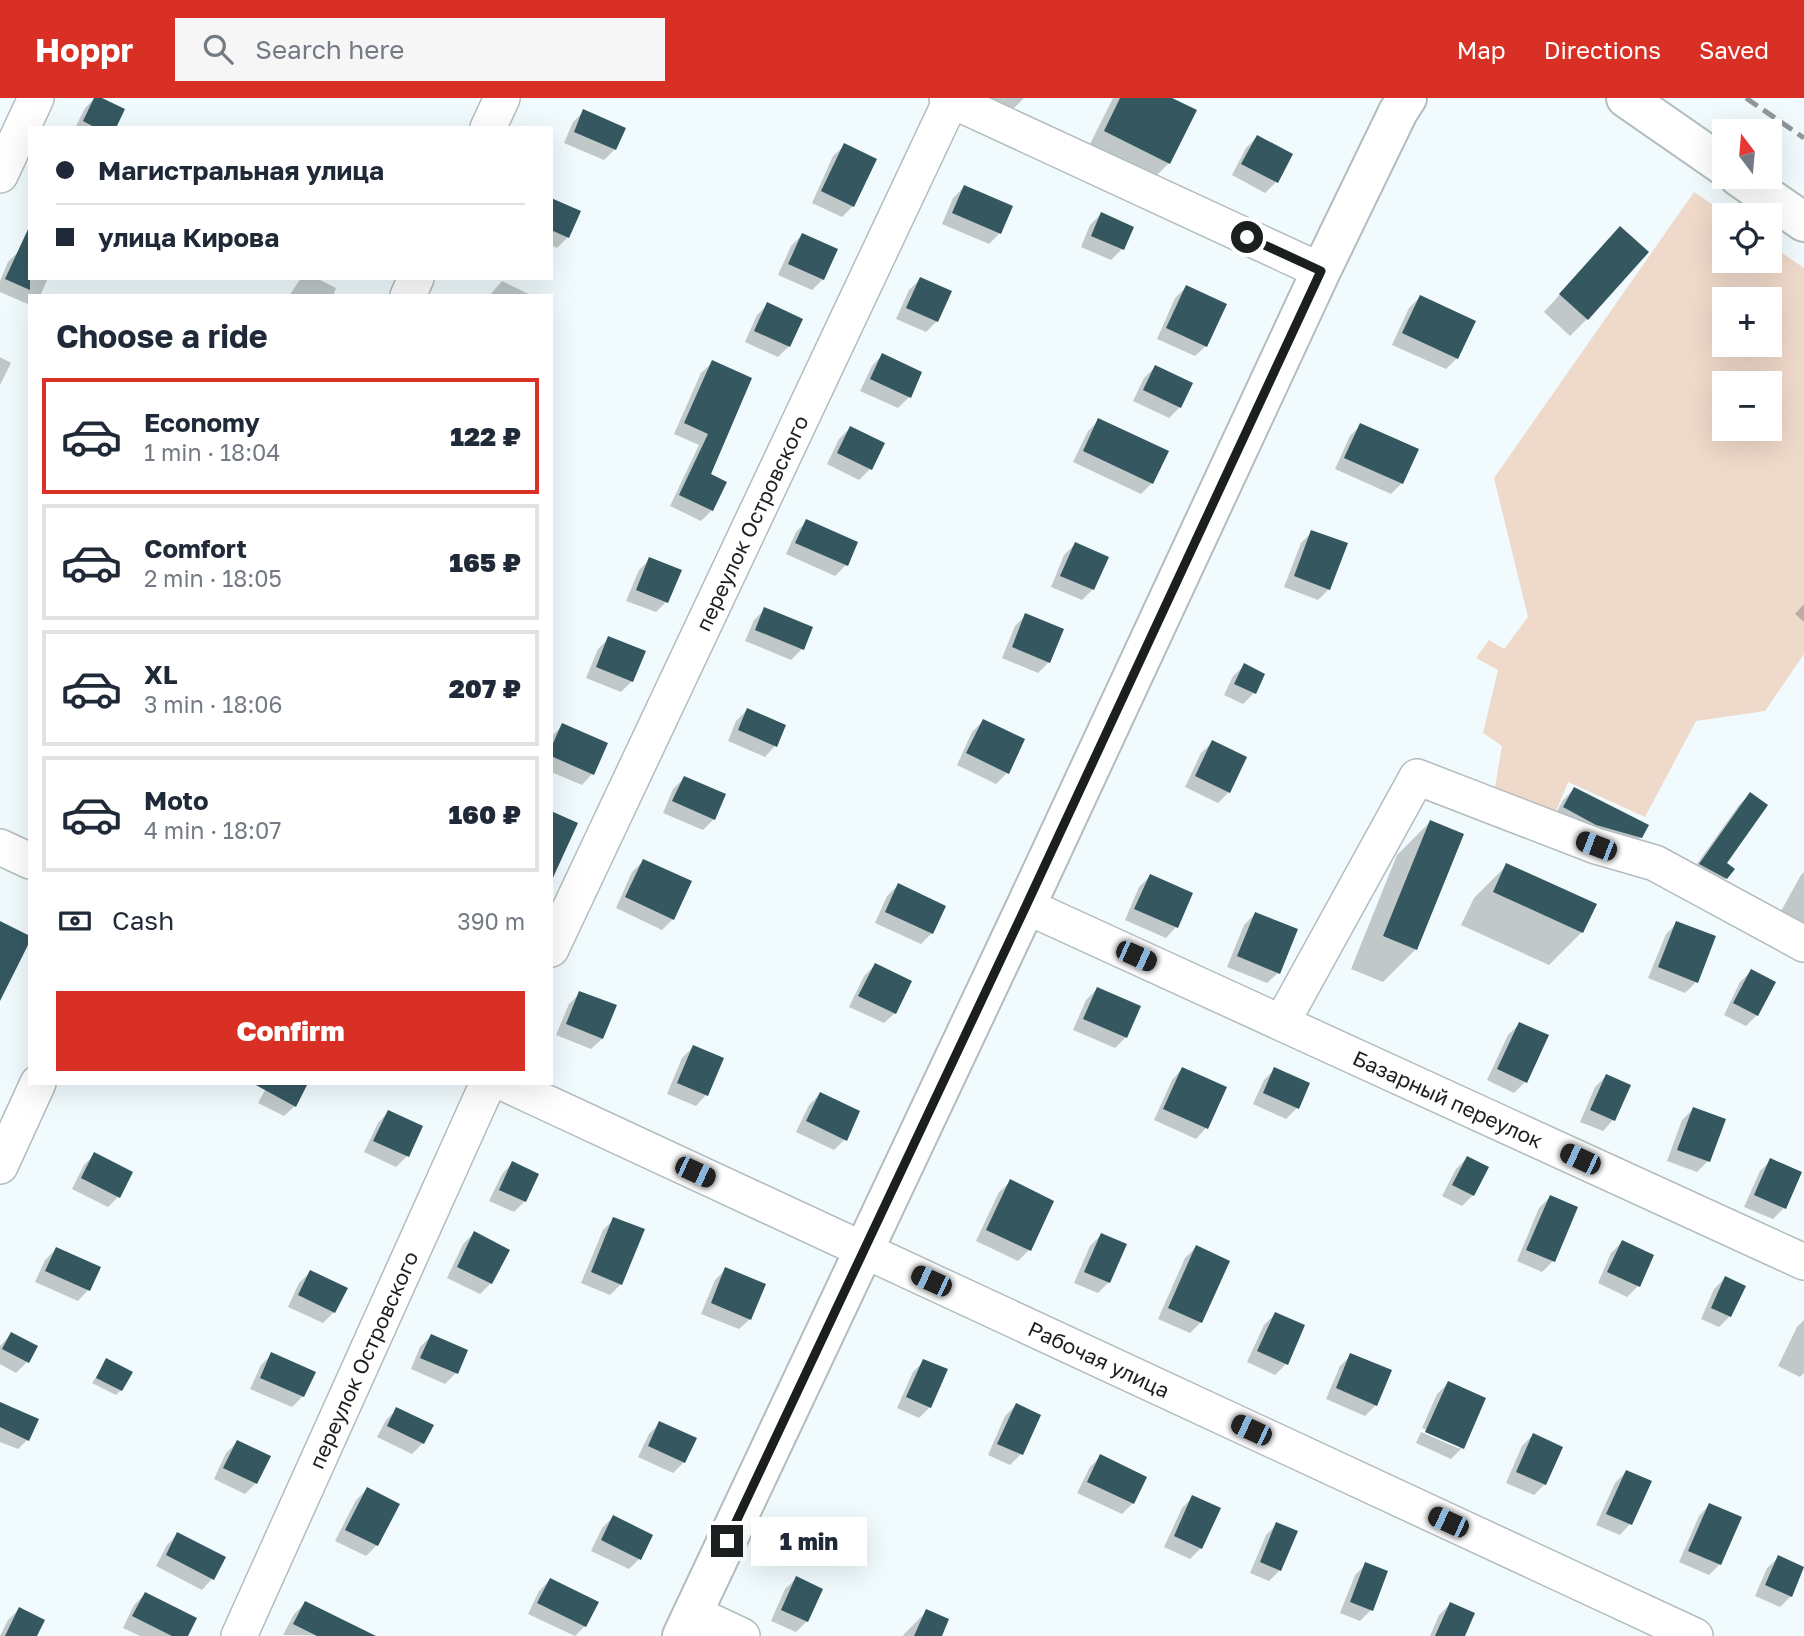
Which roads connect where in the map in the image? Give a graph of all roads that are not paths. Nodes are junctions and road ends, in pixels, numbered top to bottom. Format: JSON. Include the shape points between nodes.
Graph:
{"nodes":[{"id":1,"x":36,"y":98,"type":"edge"},
{"id":2,"x":502,"y":98,"type":"edge"},
{"id":3,"x":1407,"y":98,"type":"edge"},
{"id":4,"x":1626,"y":98,"type":"edge"},
{"id":5,"x":950,"y":99,"type":"edge"},
{"id":6,"x":489,"y":126,"type":"edge"},
{"id":7,"x":1712,"y":158,"type":"edge"},
{"id":8,"x":0,"y":175,"type":"edge"},
{"id":9,"x":1756,"y":189,"type":"edge"},
{"id":10,"x":1804,"y":222,"type":"edge"},
{"id":11,"x":1321,"y":271,"type":"junction"},
{"id":12,"x":0,"y":847,"type":"edge"},
{"id":13,"x":28,"y":860,"type":"edge"},
{"id":14,"x":1026,"y":906,"type":"junction"},
{"id":15,"x":1804,"y":944,"type":"edge"},
{"id":16,"x":553,"y":945,"type":"edge"},
{"id":17,"x":1282,"y":1022,"type":"junction"},
{"id":18,"x":37,"y":1085,"type":"edge"},
{"id":19,"x":487,"y":1085,"type":"edge"},
{"id":20,"x":508,"y":1085,"type":"edge"},
{"id":21,"x":0,"y":1166,"type":"edge"},
{"id":22,"x":863,"y":1250,"type":"junction"},
{"id":23,"x":1804,"y":1262,"type":"edge"},
{"id":24,"x":687,"y":1625,"type":"edge"},
{"id":25,"x":239,"y":1636,"type":"edge"},
{"id":26,"x":742,"y":1636,"type":"edge"},
{"id":27,"x":1695,"y":1636,"type":"edge"}],
"edges":[{"from":1,"to":8,"type":"street"},
{"from":2,"to":6,"type":"street"},
{"from":3,"to":11,"type":"main road"},
{"from":4,"to":7,"type":"main road"},
{"from":5,"to":11,"type":"street"},
{"from":5,"to":16,"type":"street","name":"переулок Островского"},
{"from":9,"to":10,"type":"main road"},
{"from":11,"to":14,"type":"main road"},
{"from":12,"to":13,"type":"street"},
{"from":14,"to":17,"type":"street","name":"Базарный переулок"},
{"from":14,"to":22,"type":"main road"},
{"from":15,"to":17,"type":"street","via":[[1655,863],[1596,846],[1417,777]]},
{"from":17,"to":23,"type":"street","name":"Базарный переулок"},
{"from":18,"to":21,"type":"street"},
{"from":19,"to":25,"type":"street","name":"переулок Островского"},
{"from":20,"to":22,"type":"street","name":"Рабочая улица"},
{"from":22,"to":24,"type":"main road"},
{"from":22,"to":27,"type":"street","name":"Рабочая улица"},
{"from":24,"to":26,"type":"street"}]}
